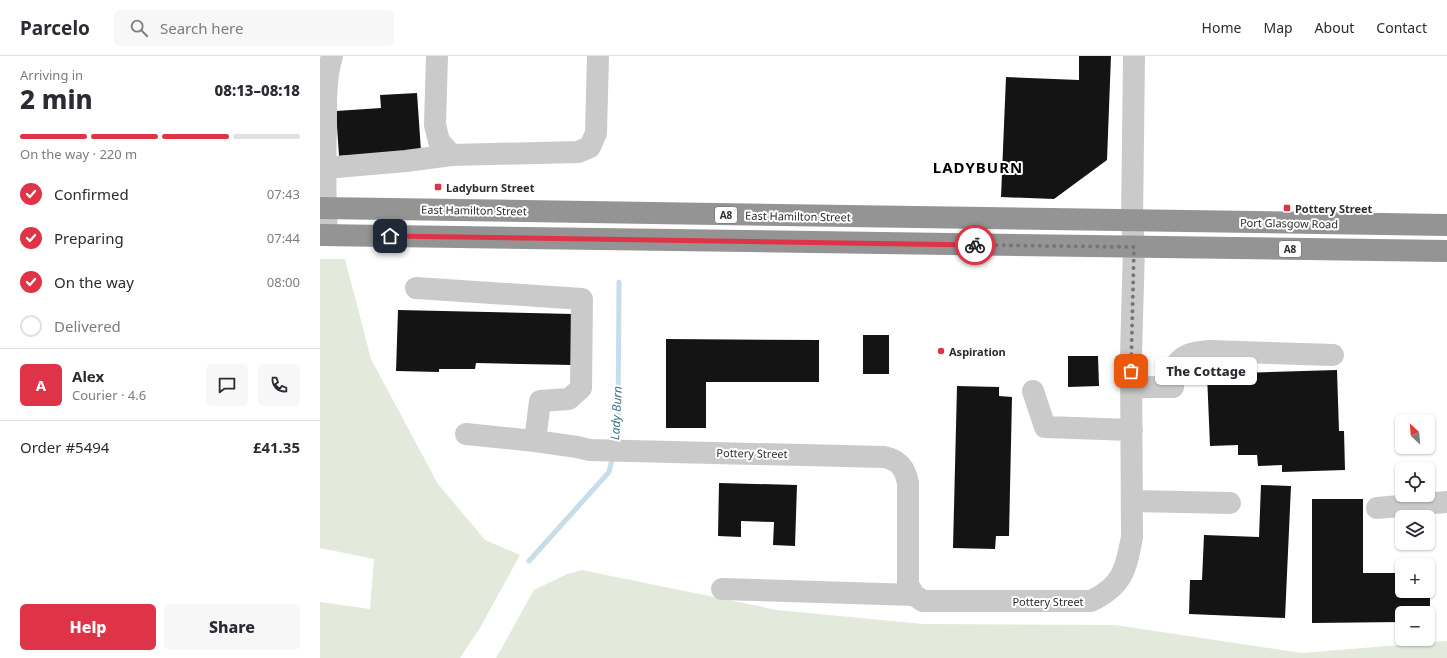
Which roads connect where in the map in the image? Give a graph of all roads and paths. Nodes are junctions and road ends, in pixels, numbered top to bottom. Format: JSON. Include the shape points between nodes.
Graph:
{"nodes":[{"id":1,"x":332,"y":56,"type":"edge"},
{"id":2,"x":437,"y":56,"type":"edge"},
{"id":3,"x":598,"y":56,"type":"edge"},
{"id":4,"x":1134,"y":56,"type":"edge"},
{"id":5,"x":451,"y":155,"type":"junction"},
{"id":6,"x":325,"y":168,"type":"junction"},
{"id":7,"x":323,"y":208,"type":"edge"},
{"id":8,"x":930,"y":218,"type":"junction"},
{"id":9,"x":1132,"y":221,"type":"junction"},
{"id":10,"x":1447,"y":226,"type":"edge"},
{"id":11,"x":324,"y":235,"type":"edge"},
{"id":12,"x":929,"y":244,"type":"junction"},
{"id":13,"x":1134,"y":247,"type":"junction"},
{"id":14,"x":1447,"y":251,"type":"edge"},
{"id":15,"x":416,"y":288,"type":"dead end"},
{"id":16,"x":1333,"y":355,"type":"dead end"},
{"id":17,"x":1131,"y":387,"type":"junction"},
{"id":18,"x":1033,"y":391,"type":"dead end"},
{"id":19,"x":1132,"y":430,"type":"junction"},
{"id":20,"x":466,"y":434,"type":"dead end"},
{"id":21,"x":535,"y":441,"type":"junction"},
{"id":22,"x":1133,"y":501,"type":"junction"},
{"id":23,"x":1447,"y":502,"type":"edge"},
{"id":24,"x":1230,"y":503,"type":"dead end"},
{"id":25,"x":1377,"y":508,"type":"dead end"},
{"id":26,"x":722,"y":589,"type":"dead end"},
{"id":27,"x":914,"y":595,"type":"junction"}],
"edges":[{"from":1,"to":6,"type":"street","via":[[327,77]]},
{"from":2,"to":5,"type":"street","via":[[436,126],[439,141]]},
{"from":3,"to":5,"type":"street","via":[[596,132],[590,147],[578,152]]},
{"from":4,"to":9,"type":"street","name":"Pottery Street"},
{"from":5,"to":6,"type":"street"},
{"from":6,"to":7,"type":"street"},
{"from":7,"to":8,"type":"highway","name":"East Hamilton Street","number":"A8"},
{"from":7,"to":11,"type":"street"},
{"from":8,"to":9,"type":"highway","name":"East Hamilton Street","number":"A8"},
{"from":8,"to":12,"type":"highway"},
{"from":9,"to":10,"type":"highway","name":"Port Glasgow Road","number":"A8"},
{"from":9,"to":13,"type":"street","name":"Pottery Street"},
{"from":11,"to":12,"type":"highway","number":"A8"},
{"from":12,"to":13,"type":"highway","number":"A8"},
{"from":13,"to":14,"type":"highway","number":"A8"},
{"from":13,"to":17,"type":"street","name":"Pottery Street"},
{"from":15,"to":21,"type":"street","via":[[582,299],[581,388],[569,399],[540,401]]},
{"from":16,"to":17,"type":"street","via":[[1199,352],[1180,359],[1174,369],[1173,388]]},
{"from":17,"to":19,"type":"street","name":"Pottery Street"},
{"from":18,"to":19,"type":"street","via":[[1045,427]]},
{"from":19,"to":22,"type":"street","name":"Pottery Street"},
{"from":20,"to":21,"type":"street","name":"Pottery Street"},
{"from":21,"to":27,"type":"street","name":"Pottery Street","via":[[590,450],[893,459],[902,466],[908,483],[908,585]]},
{"from":22,"to":24,"type":"street"},
{"from":22,"to":27,"type":"street","name":"Pottery Street","via":[[1132,537],[1127,564],[1118,582],[1105,595],[1091,601],[923,601]]},
{"from":23,"to":25,"type":"street"},
{"from":26,"to":27,"type":"street"}]}
